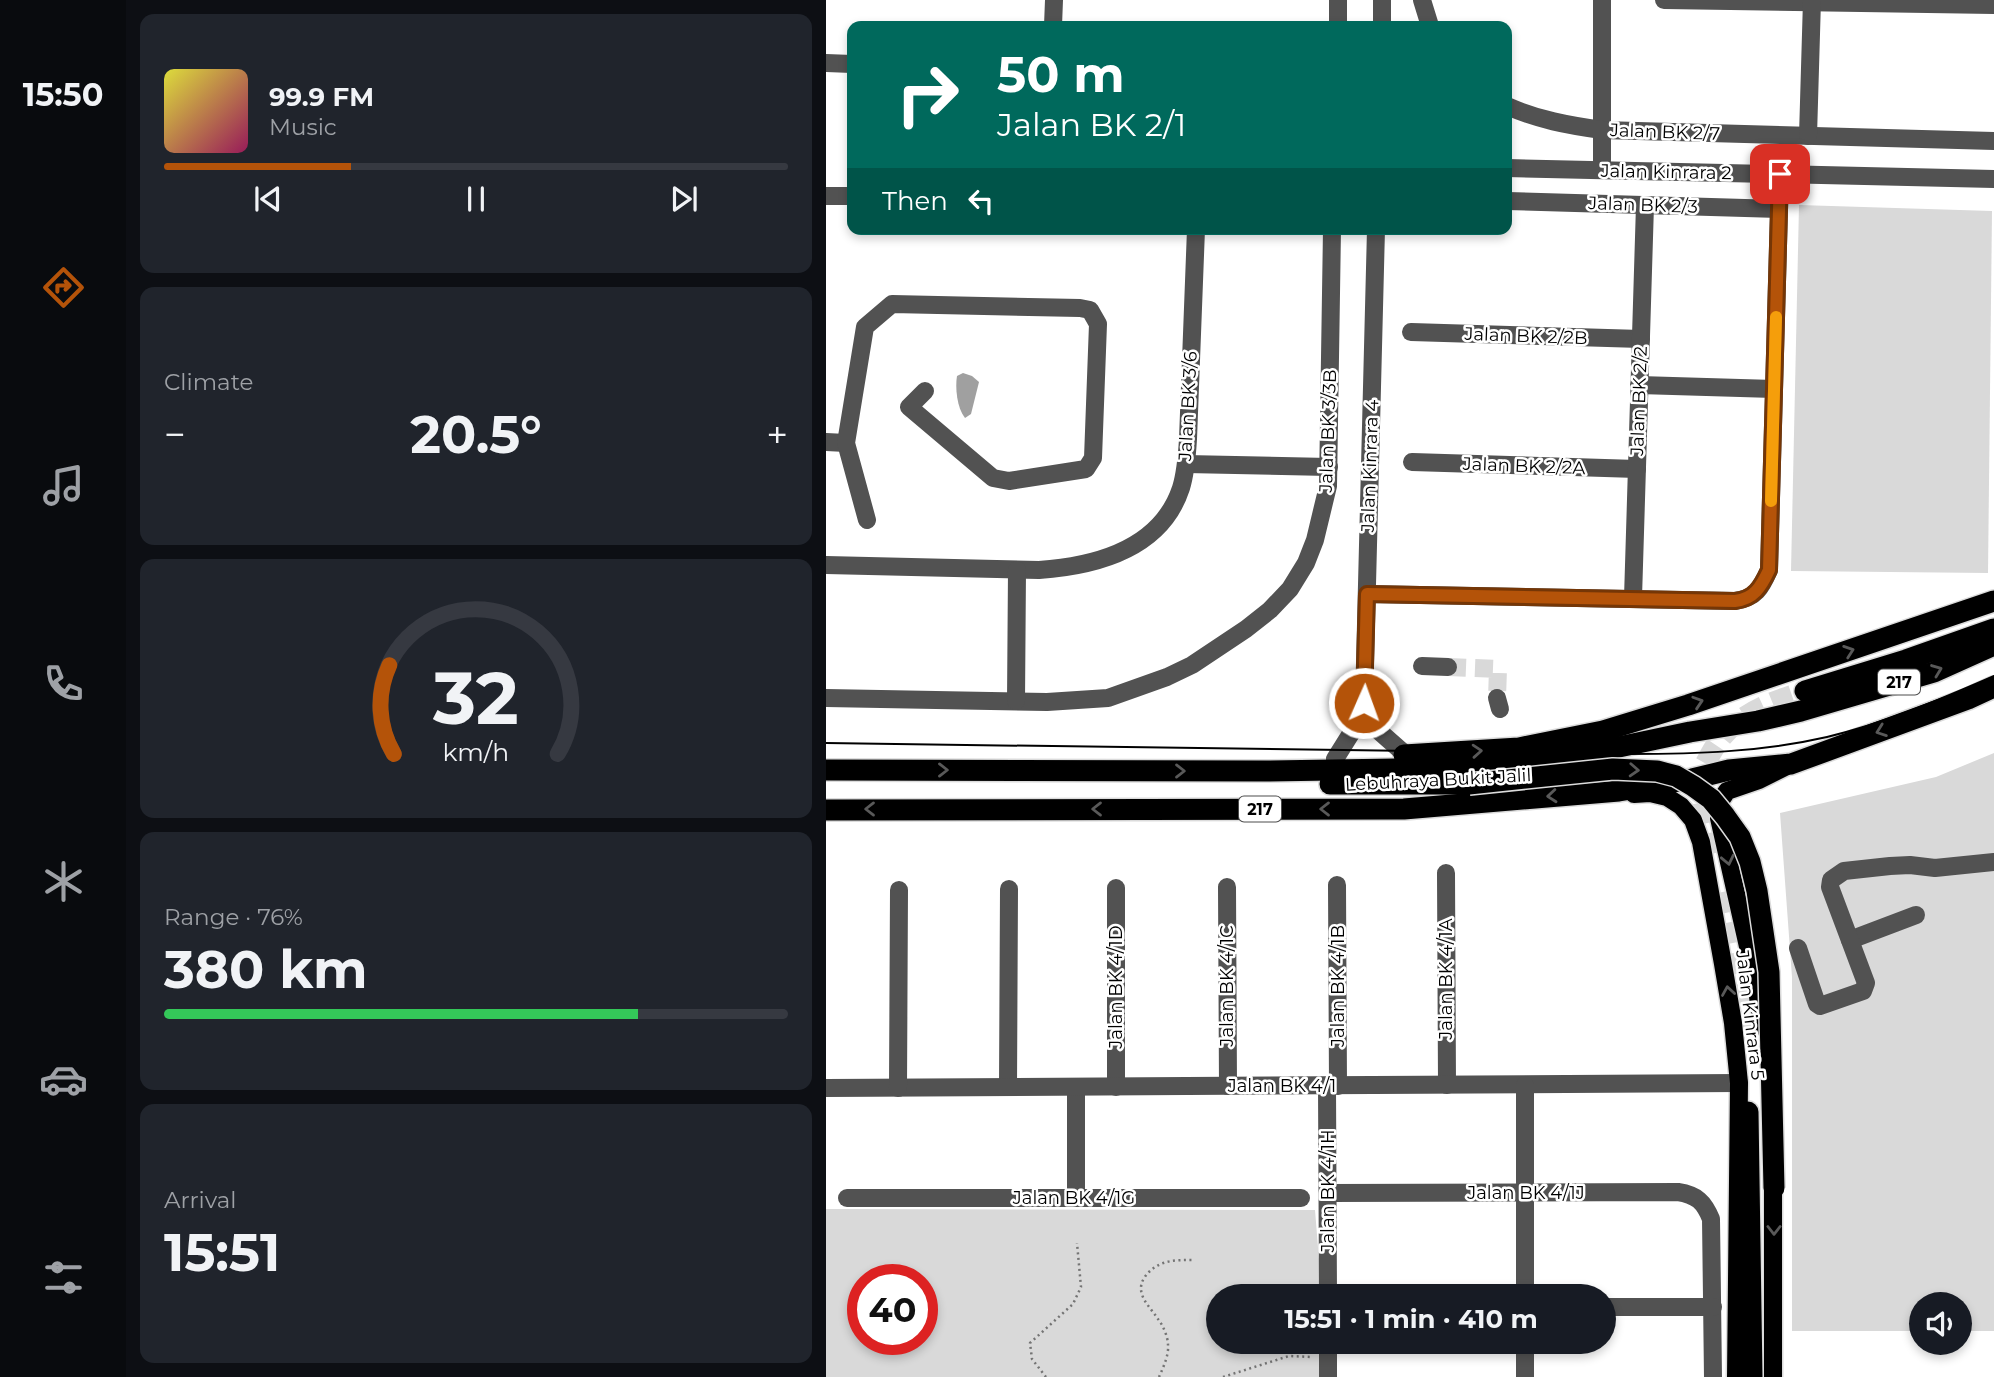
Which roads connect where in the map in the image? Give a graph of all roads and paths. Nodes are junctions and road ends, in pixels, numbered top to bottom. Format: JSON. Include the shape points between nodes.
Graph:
{"nodes":[{"id":1,"x":1054,"y":0,"type":"edge"},
{"id":2,"x":1338,"y":0,"type":"edge"},
{"id":3,"x":1382,"y":0,"type":"edge"},
{"id":4,"x":1422,"y":0,"type":"edge"},
{"id":5,"x":1602,"y":0,"type":"edge"},
{"id":6,"x":1664,"y":0,"type":"edge"},
{"id":7,"x":1812,"y":2,"type":"edge"},
{"id":8,"x":1994,"y":5,"type":"edge"},
{"id":9,"x":1053,"y":21,"type":"edge"},
{"id":10,"x":1338,"y":21,"type":"edge"},
{"id":11,"x":1382,"y":21,"type":"edge"},
{"id":12,"x":1428,"y":21,"type":"edge"},
{"id":13,"x":826,"y":63,"type":"edge"},
{"id":14,"x":847,"y":64,"type":"edge"},
{"id":15,"x":1512,"y":108,"type":"edge"},
{"id":16,"x":1602,"y":130,"type":"junction"},
{"id":17,"x":1808,"y":136,"type":"junction"},
{"id":18,"x":1994,"y":141,"type":"edge"},
{"id":19,"x":1512,"y":168,"type":"edge"},
{"id":20,"x":1602,"y":170,"type":"junction"},
{"id":21,"x":1780,"y":174,"type":"junction"},
{"id":22,"x":1994,"y":179,"type":"edge"},
{"id":23,"x":826,"y":196,"type":"edge"},
{"id":24,"x":847,"y":196,"type":"edge"},
{"id":25,"x":1512,"y":201,"type":"edge"},
{"id":26,"x":1645,"y":205,"type":"junction"},
{"id":27,"x":1779,"y":209,"type":"junction"},
{"id":28,"x":1196,"y":235,"type":"edge"},
{"id":29,"x":1332,"y":235,"type":"edge"},
{"id":30,"x":1376,"y":235,"type":"edge"},
{"id":31,"x":1411,"y":332,"type":"dead end"},
{"id":32,"x":1641,"y":339,"type":"junction"},
{"id":33,"x":1639,"y":385,"type":"junction"},
{"id":34,"x":1774,"y":389,"type":"junction"},
{"id":35,"x":925,"y":391,"type":"dead end"},
{"id":36,"x":826,"y":442,"type":"edge"},
{"id":37,"x":846,"y":443,"type":"junction"},
{"id":38,"x":1412,"y":462,"type":"dead end"},
{"id":39,"x":1186,"y":464,"type":"junction"},
{"id":40,"x":1329,"y":467,"type":"junction"},
{"id":41,"x":1637,"y":469,"type":"junction"},
{"id":42,"x":867,"y":520,"type":"dead end"},
{"id":43,"x":826,"y":565,"type":"edge"},
{"id":44,"x":1017,"y":570,"type":"junction"},
{"id":45,"x":1367,"y":594,"type":"junction"},
{"id":46,"x":1633,"y":598,"type":"junction"},
{"id":47,"x":1994,"y":601,"type":"edge"},
{"id":48,"x":1994,"y":629,"type":"edge"},
{"id":49,"x":1994,"y":645,"type":"edge"},
{"id":50,"x":1422,"y":666,"type":"dead end"},
{"id":51,"x":1448,"y":667,"type":"tunnel mouth"},
{"id":52,"x":1994,"y":690,"type":"edge"},
{"id":53,"x":1805,"y":691,"type":"tunnel mouth"},
{"id":54,"x":826,"y":698,"type":"edge"},
{"id":55,"x":1016,"y":701,"type":"junction"},
{"id":56,"x":1364,"y":703,"type":"junction"},
{"id":57,"x":1406,"y":755,"type":"junction"},
{"id":58,"x":1335,"y":758,"type":"junction"},
{"id":59,"x":1791,"y":764,"type":"junction"},
{"id":60,"x":826,"y":770,"type":"edge"},
{"id":61,"x":1215,"y":771,"type":"junction"},
{"id":62,"x":1266,"y":771,"type":"junction"},
{"id":63,"x":1585,"y":794,"type":"junction"},
{"id":64,"x":826,"y":810,"type":"edge"},
{"id":65,"x":1994,"y":862,"type":"edge"},
{"id":66,"x":1446,"y":873,"type":"dead end"},
{"id":67,"x":1337,"y":885,"type":"dead end"},
{"id":68,"x":1227,"y":887,"type":"dead end"},
{"id":69,"x":1116,"y":888,"type":"dead end"},
{"id":70,"x":1009,"y":889,"type":"dead end"},
{"id":71,"x":899,"y":890,"type":"dead end"},
{"id":72,"x":1916,"y":915,"type":"dead end"},
{"id":73,"x":1850,"y":940,"type":"junction"},
{"id":74,"x":1798,"y":948,"type":"dead end"},
{"id":75,"x":1739,"y":1083,"type":"junction"},
{"id":76,"x":1447,"y":1085,"type":"junction"},
{"id":77,"x":1525,"y":1085,"type":"junction"},
{"id":78,"x":1228,"y":1086,"type":"junction"},
{"id":79,"x":1332,"y":1086,"type":"junction"},
{"id":80,"x":1008,"y":1087,"type":"junction"},
{"id":81,"x":1076,"y":1087,"type":"junction"},
{"id":82,"x":1116,"y":1087,"type":"junction"},
{"id":83,"x":826,"y":1088,"type":"edge"},
{"id":84,"x":898,"y":1088,"type":"junction"},
{"id":85,"x":1748,"y":1112,"type":"dead end"},
{"id":86,"x":1774,"y":1188,"type":"junction"},
{"id":87,"x":1328,"y":1193,"type":"junction"},
{"id":88,"x":1525,"y":1193,"type":"junction"},
{"id":89,"x":847,"y":1198,"type":"dead end"},
{"id":90,"x":1076,"y":1198,"type":"junction"},
{"id":91,"x":1301,"y":1198,"type":"dead end"},
{"id":92,"x":1077,"y":1243,"type":"dead end"},
{"id":93,"x":1192,"y":1260,"type":"dead end"},
{"id":94,"x":1328,"y":1284,"type":"edge"},
{"id":95,"x":1525,"y":1284,"type":"edge"},
{"id":96,"x":1616,"y":1307,"type":"edge"},
{"id":97,"x":1713,"y":1307,"type":"junction"},
{"id":98,"x":1302,"y":1354,"type":"edge"},
{"id":99,"x":1328,"y":1354,"type":"edge"},
{"id":100,"x":1525,"y":1354,"type":"edge"},
{"id":101,"x":1046,"y":1377,"type":"edge"},
{"id":102,"x":1159,"y":1377,"type":"edge"},
{"id":103,"x":1223,"y":1377,"type":"edge"},
{"id":104,"x":1328,"y":1377,"type":"edge"},
{"id":105,"x":1525,"y":1377,"type":"edge"},
{"id":106,"x":1713,"y":1377,"type":"edge"},
{"id":107,"x":1736,"y":1377,"type":"edge"},
{"id":108,"x":1752,"y":1377,"type":"edge"},
{"id":109,"x":1773,"y":1377,"type":"edge"}],
"edges":[{"from":1,"to":9,"type":"street"},
{"from":2,"to":10,"type":"street"},
{"from":3,"to":11,"type":"street"},
{"from":4,"to":12,"type":"street"},
{"from":5,"to":16,"type":"street"},
{"from":6,"to":7,"type":"street"},
{"from":7,"to":8,"type":"street"},
{"from":7,"to":17,"type":"street"},
{"from":13,"to":14,"type":"street"},
{"from":15,"to":16,"type":"street","name":"Jalan BK 2/7","via":[[1552,122]]},
{"from":16,"to":17,"type":"street","name":"Jalan BK 2/7"},
{"from":16,"to":20,"type":"street"},
{"from":17,"to":18,"type":"street","name":"Jalan BK 2/7"},
{"from":19,"to":20,"type":"street","name":"Jalan Kinrara 2"},
{"from":20,"to":21,"type":"street","name":"Jalan Kinrara 2"},
{"from":21,"to":22,"type":"street","name":"Jalan Kinrara 2"},
{"from":21,"to":27,"type":"street"},
{"from":23,"to":24,"type":"street"},
{"from":25,"to":26,"type":"street","name":"Jalan BK 2/3"},
{"from":26,"to":27,"type":"street","name":"Jalan BK 2/3"},
{"from":26,"to":32,"type":"street","name":"Jalan BK 2/2"},
{"from":27,"to":34,"type":"street"},
{"from":28,"to":39,"type":"street","name":"Jalan BK 3/6"},
{"from":29,"to":40,"type":"street","name":"Jalan BK 3/3B"},
{"from":30,"to":45,"type":"street","name":"Jalan Kinrara 4"},
{"from":31,"to":32,"type":"street","name":"Jalan BK 2/2B"},
{"from":32,"to":33,"type":"street","name":"Jalan BK 2/2"},
{"from":33,"to":34,"type":"street"},
{"from":33,"to":41,"type":"street","name":"Jalan BK 2/2"},
{"from":34,"to":46,"type":"street","via":[[1769,570],[1760,589],[1745,600]]},
{"from":35,"to":37,"type":"street","via":[[909,407],[993,478],[1009,481],[1086,469],[1093,458],[1098,324],[1090,310],[1080,308],[892,304],[865,327]]},
{"from":36,"to":37,"type":"street"},
{"from":37,"to":42,"type":"street"},
{"from":38,"to":41,"type":"street","name":"Jalan BK 2/2A"},
{"from":39,"to":40,"type":"street"},
{"from":39,"to":44,"type":"street","name":"Jalan BK 3/6","via":[[1171,509],[1137,544],[1089,564]]},
{"from":40,"to":55,"type":"street","name":"Jalan BK 3/3B","via":[[1323,514],[1306,563],[1290,589],[1246,629],[1192,665],[1137,689],[1108,698]]},
{"from":41,"to":46,"type":"street","name":"Jalan BK 2/2"},
{"from":43,"to":44,"type":"street","name":"Jalan BK 3/6"},
{"from":44,"to":55,"type":"street"},
{"from":45,"to":46,"type":"street"},
{"from":45,"to":56,"type":"street","name":"Jalan Kinrara 4"},
{"from":57,"to":47,"type":"highway","one_way":true,"via":[[1519,748],[1603,731]]},
{"from":48,"to":53,"type":"highway"},
{"from":62,"to":49,"type":"highway","name":"Lebuhraya Bukit Jalil","number":"217","one_way":true,"via":[[1457,768],[1558,760],[1801,711],[1934,672]]},
{"from":50,"to":51,"type":"street"},
{"from":52,"to":59,"type":"highway","name":"Lebuhraya Bukit Jalil","number":"217","one_way":true},
{"from":54,"to":55,"type":"street","name":"Jalan BK 3/3B"},
{"from":56,"to":57,"type":"street","via":[[1372,725]]},
{"from":56,"to":58,"type":"street","name":"Jalan Kinrara 4"},
{"from":57,"to":58,"type":"highway"},
{"from":58,"to":61,"type":"highway","via":[[1244,762]]},
{"from":59,"to":63,"type":"highway","name":"Lebuhraya Bukit Jalil","number":"217"},
{"from":59,"to":86,"type":"main road","name":"Jalan Kinrara 5","one_way":true,"via":[[1727,791],[1719,809],[1756,982]]},
{"from":60,"to":61,"type":"highway","name":"Lebuhraya Bukit Jalil","number":"217","one_way":true},
{"from":61,"to":62,"type":"highway","name":"Lebuhraya Bukit Jalil","number":"217"},
{"from":62,"to":86,"type":"highway","one_way":true,"bridge":true,"via":[[1317,784],[1468,784],[1612,769],[1657,771],[1676,776],[1711,799],[1740,837],[1757,891],[1769,972]]},
{"from":63,"to":64,"type":"highway","name":"Lebuhraya Bukit Jalil","number":"217","one_way":true,"via":[[1404,809]]},
{"from":75,"to":63,"type":"main road","name":"Jalan Kinrara 5","one_way":true,"via":[[1726,976],[1693,820],[1667,797]]},
{"from":65,"to":73,"type":"street","via":[[1844,871],[1831,880],[1830,887]]},
{"from":66,"to":76,"type":"street","name":"Jalan BK 4/1A"},
{"from":67,"to":79,"type":"street","name":"Jalan BK 4/1B"},
{"from":68,"to":78,"type":"street","name":"Jalan BK 4/1C"},
{"from":69,"to":82,"type":"street","name":"Jalan BK 4/1D"},
{"from":70,"to":80,"type":"street"},
{"from":71,"to":84,"type":"street"},
{"from":72,"to":73,"type":"street"},
{"from":73,"to":74,"type":"street","via":[[1866,988],[1820,1006]]},
{"from":75,"to":77,"type":"street","name":"Jalan BK 4/1"},
{"from":75,"to":107,"type":"main road","name":"Jalan Kinrara 5"},
{"from":76,"to":77,"type":"street","name":"Jalan BK 4/1"},
{"from":76,"to":79,"type":"street","name":"Jalan BK 4/1"},
{"from":77,"to":88,"type":"street"},
{"from":78,"to":79,"type":"street","name":"Jalan BK 4/1"},
{"from":78,"to":82,"type":"street","name":"Jalan BK 4/1"},
{"from":79,"to":87,"type":"street","name":"Jalan BK 4/1H"},
{"from":80,"to":81,"type":"street","name":"Jalan BK 4/1"},
{"from":80,"to":84,"type":"street","name":"Jalan BK 4/1"},
{"from":81,"to":82,"type":"street","name":"Jalan BK 4/1"},
{"from":81,"to":90,"type":"street"},
{"from":83,"to":84,"type":"street","name":"Jalan BK 4/1"},
{"from":85,"to":108,"type":"highway"},
{"from":86,"to":109,"type":"main road","name":"Jalan Kinrara 5","one_way":true},
{"from":87,"to":88,"type":"street","name":"Jalan BK 4/1J"},
{"from":87,"to":94,"type":"street","name":"Jalan BK 4/1H"},
{"from":88,"to":95,"type":"street"},
{"from":88,"to":97,"type":"street","name":"Jalan BK 4/1J","via":[[1678,1192],[1699,1199],[1712,1219]]},
{"from":89,"to":90,"type":"street","name":"Jalan BK 4/1G"},
{"from":90,"to":91,"type":"street","name":"Jalan BK 4/1G"},
{"from":92,"to":101,"type":"path","via":[[1081,1287],[1073,1304],[1030,1343],[1032,1359]]},
{"from":93,"to":102,"type":"path","via":[[1155,1266],[1141,1287],[1168,1345]]},
{"from":96,"to":97,"type":"street"},
{"from":97,"to":106,"type":"street"},
{"from":98,"to":103,"type":"path"},
{"from":99,"to":104,"type":"street"},
{"from":100,"to":105,"type":"street"}]}
